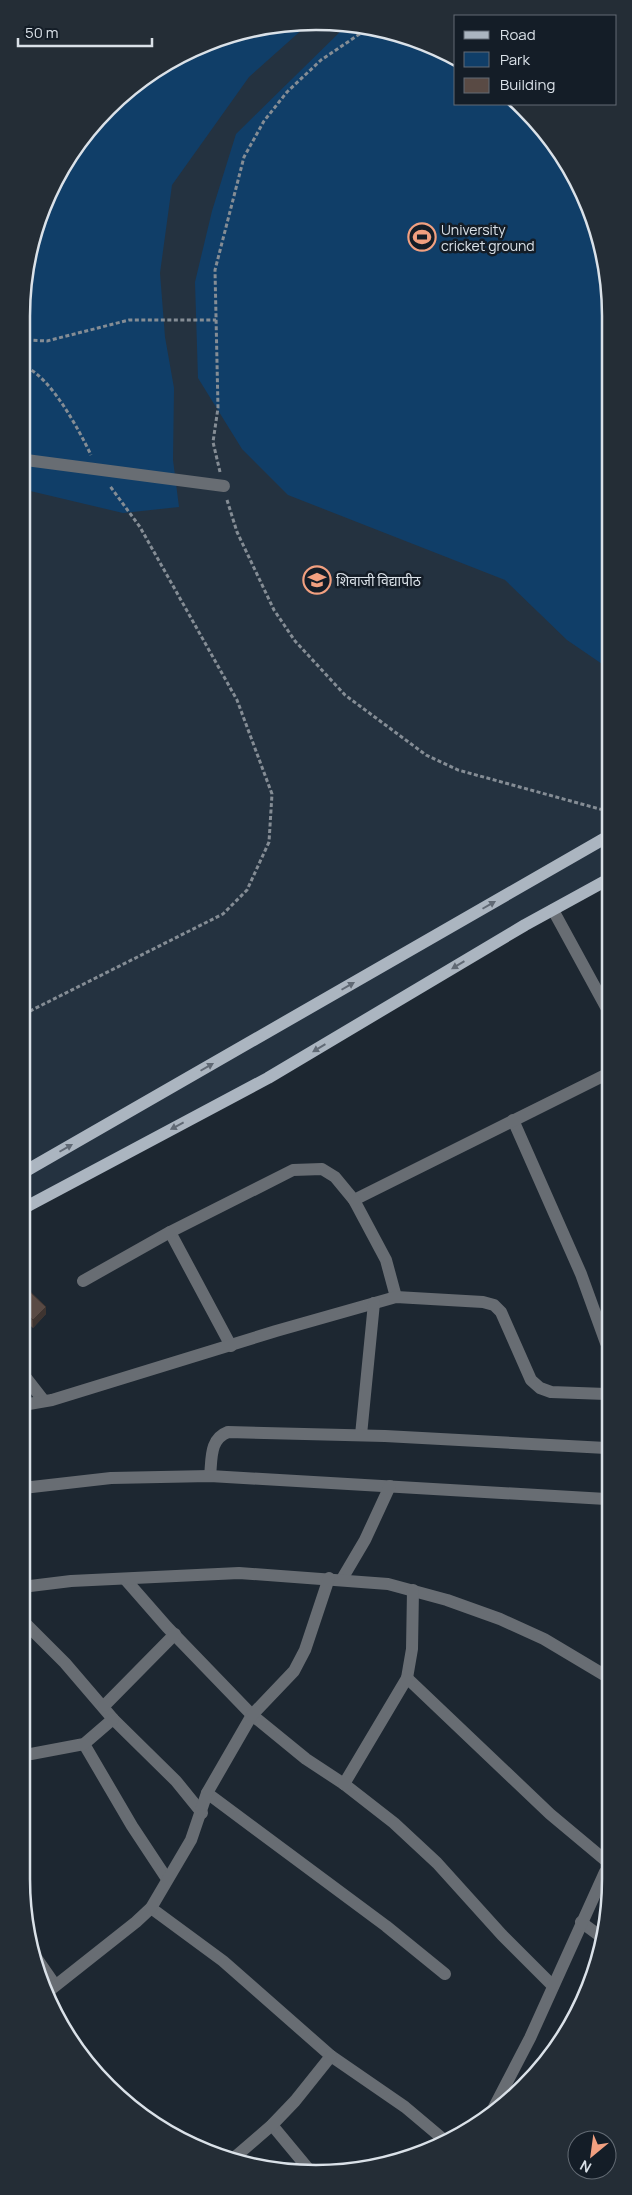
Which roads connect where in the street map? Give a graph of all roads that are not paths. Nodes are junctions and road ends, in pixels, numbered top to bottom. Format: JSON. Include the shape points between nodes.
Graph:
{"nodes":[{"id":1,"x":30,"y":460,"type":"edge"},
{"id":2,"x":224,"y":486,"type":"road end"},
{"id":3,"x":602,"y":840,"type":"edge"},
{"id":4,"x":602,"y":883,"type":"edge"},
{"id":5,"x":552,"y":910,"type":"junction"},
{"id":6,"x":602,"y":1000,"type":"edge"},
{"id":7,"x":602,"y":1076,"type":"edge"},
{"id":8,"x":513,"y":1120,"type":"junction"},
{"id":9,"x":30,"y":1169,"type":"edge"},
{"id":10,"x":354,"y":1200,"type":"junction"},
{"id":11,"x":30,"y":1205,"type":"edge"},
{"id":12,"x":170,"y":1232,"type":"junction"},
{"id":13,"x":83,"y":1281,"type":"dead end"},
{"id":14,"x":396,"y":1297,"type":"junction"},
{"id":15,"x":374,"y":1303,"type":"junction"},
{"id":16,"x":602,"y":1332,"type":"edge"},
{"id":17,"x":231,"y":1346,"type":"junction"},
{"id":18,"x":30,"y":1383,"type":"edge"},
{"id":19,"x":602,"y":1394,"type":"edge"},
{"id":20,"x":44,"y":1402,"type":"junction"},
{"id":21,"x":30,"y":1405,"type":"edge"},
{"id":22,"x":361,"y":1435,"type":"junction"},
{"id":23,"x":602,"y":1448,"type":"edge"},
{"id":24,"x":210,"y":1476,"type":"junction"},
{"id":25,"x":390,"y":1486,"type":"junction"},
{"id":26,"x":30,"y":1487,"type":"edge"},
{"id":27,"x":602,"y":1499,"type":"edge"},
{"id":28,"x":125,"y":1578,"type":"junction"},
{"id":29,"x":328,"y":1578,"type":"junction"},
{"id":30,"x":342,"y":1579,"type":"junction"},
{"id":31,"x":30,"y":1586,"type":"edge"},
{"id":32,"x":413,"y":1590,"type":"junction"},
{"id":33,"x":30,"y":1628,"type":"edge"},
{"id":34,"x":176,"y":1634,"type":"junction"},
{"id":35,"x":602,"y":1674,"type":"edge"},
{"id":36,"x":407,"y":1678,"type":"junction"},
{"id":37,"x":104,"y":1706,"type":"junction"},
{"id":38,"x":252,"y":1714,"type":"junction"},
{"id":39,"x":114,"y":1719,"type":"junction"},
{"id":40,"x":84,"y":1744,"type":"junction"},
{"id":41,"x":30,"y":1754,"type":"edge"},
{"id":42,"x":344,"y":1784,"type":"junction"},
{"id":43,"x":208,"y":1793,"type":"junction"},
{"id":44,"x":202,"y":1813,"type":"junction"},
{"id":45,"x":602,"y":1857,"type":"edge"},
{"id":46,"x":602,"y":1878,"type":"edge"},
{"id":47,"x":167,"y":1879,"type":"junction"},
{"id":48,"x":150,"y":1908,"type":"junction"},
{"id":49,"x":581,"y":1922,"type":"junction"},
{"id":50,"x":597,"y":1933,"type":"edge"},
{"id":51,"x":45,"y":1970,"type":"edge"},
{"id":52,"x":445,"y":1974,"type":"dead end"},
{"id":53,"x":55,"y":1985,"type":"junction"},
{"id":54,"x":553,"y":1986,"type":"junction"},
{"id":55,"x":52,"y":1988,"type":"edge"},
{"id":56,"x":331,"y":2056,"type":"junction"},
{"id":57,"x":498,"y":2100,"type":"edge"},
{"id":58,"x":272,"y":2125,"type":"junction"},
{"id":59,"x":440,"y":2137,"type":"edge"},
{"id":60,"x":238,"y":2154,"type":"edge"},
{"id":61,"x":306,"y":2164,"type":"edge"}],
"edges":[{"from":1,"to":2,"type":"street"},
{"from":9,"to":3,"type":"main road","one_way":true},
{"from":4,"to":5,"type":"main road"},
{"from":5,"to":6,"type":"street"},
{"from":5,"to":11,"type":"main road","one_way":true,"via":[[268,1078]]},
{"from":7,"to":8,"type":"street"},
{"from":8,"to":10,"type":"street"},
{"from":8,"to":16,"type":"street","via":[[581,1274]]},
{"from":10,"to":12,"type":"street","via":[[335,1177],[322,1169],[293,1170]]},
{"from":10,"to":14,"type":"street","via":[[386,1260]]},
{"from":12,"to":13,"type":"street"},
{"from":12,"to":17,"type":"street"},
{"from":14,"to":15,"type":"street"},
{"from":14,"to":19,"type":"street","via":[[494,1305],[501,1312],[531,1380],[540,1388],[551,1392]]},
{"from":15,"to":17,"type":"street"},
{"from":15,"to":22,"type":"street"},
{"from":17,"to":20,"type":"street"},
{"from":18,"to":20,"type":"street"},
{"from":20,"to":21,"type":"street"},
{"from":22,"to":23,"type":"street"},
{"from":22,"to":24,"type":"street","via":[[228,1432],[216,1440]]},
{"from":24,"to":25,"type":"street"},
{"from":24,"to":26,"type":"street","via":[[111,1478]]},
{"from":25,"to":27,"type":"street"},
{"from":25,"to":30,"type":"street","via":[[365,1540]]},
{"from":28,"to":29,"type":"street","via":[[239,1573]]},
{"from":28,"to":31,"type":"street"},
{"from":28,"to":34,"type":"street"},
{"from":29,"to":30,"type":"street"},
{"from":29,"to":38,"type":"street","via":[[305,1650],[294,1671]]},
{"from":30,"to":32,"type":"street"},
{"from":32,"to":35,"type":"street","via":[[500,1619],[544,1639]]},
{"from":32,"to":36,"type":"street","via":[[412,1649]]},
{"from":33,"to":37,"type":"street"},
{"from":34,"to":37,"type":"street"},
{"from":34,"to":38,"type":"street"},
{"from":36,"to":42,"type":"street"},
{"from":36,"to":45,"type":"street","via":[[550,1814]]},
{"from":37,"to":39,"type":"street"},
{"from":38,"to":42,"type":"street","via":[[306,1759]]},
{"from":38,"to":43,"type":"street"},
{"from":39,"to":40,"type":"street"},
{"from":39,"to":44,"type":"street","via":[[176,1781]]},
{"from":40,"to":41,"type":"street"},
{"from":40,"to":47,"type":"street"},
{"from":42,"to":54,"type":"street","via":[[438,1863]]},
{"from":43,"to":44,"type":"street"},
{"from":43,"to":52,"type":"street"},
{"from":44,"to":47,"type":"street","via":[[191,1840]]},
{"from":46,"to":49,"type":"street"},
{"from":47,"to":48,"type":"street"},
{"from":48,"to":53,"type":"street"},
{"from":48,"to":56,"type":"street","via":[[223,1961]]},
{"from":49,"to":50,"type":"street"},
{"from":49,"to":54,"type":"street"},
{"from":51,"to":53,"type":"street"},
{"from":53,"to":55,"type":"street"},
{"from":54,"to":57,"type":"street"},
{"from":56,"to":58,"type":"street"},
{"from":56,"to":59,"type":"street","via":[[405,2107]]},
{"from":58,"to":60,"type":"street"},
{"from":58,"to":61,"type":"street"}]}
